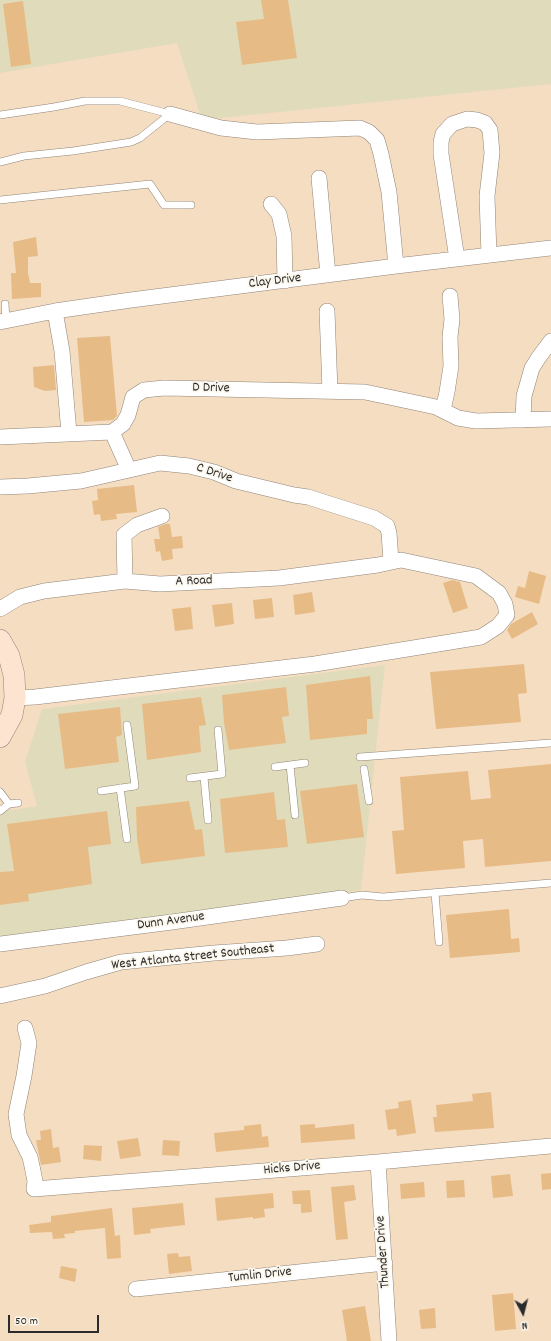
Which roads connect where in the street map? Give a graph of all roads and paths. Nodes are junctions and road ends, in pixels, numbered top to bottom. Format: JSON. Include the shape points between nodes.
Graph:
{"nodes":[{"id":1,"x":170,"y":114,"type":"junction"},
{"id":2,"x":0,"y":116,"type":"edge"},
{"id":3,"x":0,"y":162,"type":"edge"},
{"id":4,"x":318,"y":178,"type":"dead end"},
{"id":5,"x":0,"y":200,"type":"edge"},
{"id":6,"x":270,"y":204,"type":"dead end"},
{"id":7,"x":191,"y":205,"type":"dead end"},
{"id":8,"x":551,"y":248,"type":"edge"},
{"id":9,"x":489,"y":255,"type":"junction"},
{"id":10,"x":457,"y":259,"type":"junction"},
{"id":11,"x":396,"y":266,"type":"junction"},
{"id":12,"x":328,"y":275,"type":"junction"},
{"id":13,"x":285,"y":281,"type":"junction"},
{"id":14,"x":450,"y":296,"type":"dead end"},
{"id":15,"x":5,"y":304,"type":"dead end"},
{"id":16,"x":327,"y":311,"type":"dead end"},
{"id":17,"x":55,"y":312,"type":"junction"},
{"id":18,"x":3,"y":321,"type":"edge"},
{"id":19,"x":551,"y":341,"type":"edge"},
{"id":20,"x":330,"y":391,"type":"junction"},
{"id":21,"x":443,"y":410,"type":"junction"},
{"id":22,"x":551,"y":419,"type":"edge"},
{"id":23,"x":523,"y":420,"type":"junction"},
{"id":24,"x":112,"y":432,"type":"junction"},
{"id":25,"x":69,"y":433,"type":"junction"},
{"id":26,"x":0,"y":437,"type":"edge"},
{"id":27,"x":129,"y":470,"type":"junction"},
{"id":28,"x":0,"y":487,"type":"edge"},
{"id":29,"x":162,"y":516,"type":"dead end"},
{"id":30,"x":391,"y":561,"type":"junction"},
{"id":31,"x":125,"y":581,"type":"junction"},
{"id":32,"x":0,"y":609,"type":"edge"},
{"id":33,"x":0,"y":640,"type":"edge"},
{"id":34,"x":15,"y":698,"type":"junction"},
{"id":35,"x":127,"y":725,"type":"dead end"},
{"id":36,"x":218,"y":730,"type":"dead end"},
{"id":37,"x":0,"y":737,"type":"edge"},
{"id":38,"x":551,"y":743,"type":"edge"},
{"id":39,"x":360,"y":757,"type":"dead end"},
{"id":40,"x":305,"y":763,"type":"dead end"},
{"id":41,"x":290,"y":765,"type":"junction"},
{"id":42,"x":276,"y":766,"type":"dead end"},
{"id":43,"x":364,"y":769,"type":"dead end"},
{"id":44,"x":204,"y":776,"type":"junction"},
{"id":45,"x":190,"y":778,"type":"dead end"},
{"id":46,"x":120,"y":788,"type":"junction"},
{"id":47,"x":101,"y":791,"type":"dead end"},
{"id":48,"x":0,"y":792,"type":"edge"},
{"id":49,"x":369,"y":801,"type":"dead end"},
{"id":50,"x":18,"y":803,"type":"dead end"},
{"id":51,"x":9,"y":804,"type":"junction"},
{"id":52,"x":0,"y":811,"type":"edge"},
{"id":53,"x":295,"y":815,"type":"dead end"},
{"id":54,"x":208,"y":820,"type":"dead end"},
{"id":55,"x":127,"y":839,"type":"dead end"},
{"id":56,"x":551,"y":883,"type":"edge"},
{"id":57,"x":435,"y":893,"type":"junction"},
{"id":58,"x":342,"y":898,"type":"joint"},
{"id":59,"x":439,"y":942,"type":"dead end"},
{"id":60,"x":0,"y":944,"type":"edge"},
{"id":61,"x":317,"y":944,"type":"dead end"},
{"id":62,"x":0,"y":996,"type":"edge"},
{"id":63,"x":25,"y":1028,"type":"dead end"},
{"id":64,"x":551,"y":1146,"type":"edge"},
{"id":65,"x":378,"y":1162,"type":"junction"},
{"id":66,"x":385,"y":1263,"type":"junction"},
{"id":67,"x":136,"y":1289,"type":"dead end"},
{"id":68,"x":389,"y":1341,"type":"edge"}],
"edges":[{"from":1,"to":2,"type":"lane","via":[[120,101],[85,101]]},
{"from":1,"to":3,"type":"lane","via":[[131,142],[24,156]]},
{"from":1,"to":11,"type":"street","via":[[221,128],[250,131],[360,128],[369,132],[377,140],[389,192]]},
{"from":4,"to":12,"type":"street"},
{"from":5,"to":7,"type":"lane","via":[[150,184],[164,205]]},
{"from":6,"to":13,"type":"street","via":[[279,214],[284,236]]},
{"from":8,"to":9,"type":"street","name":"Clay Drive"},
{"from":9,"to":10,"type":"street","name":"Clay Drive"},
{"from":9,"to":10,"type":"street","via":[[487,196],[492,152],[490,130],[485,123],[467,119],[452,124],[443,134],[441,142]]},
{"from":10,"to":11,"type":"street","name":"Clay Drive"},
{"from":11,"to":12,"type":"street","name":"Clay Drive"},
{"from":12,"to":13,"type":"street","name":"Clay Drive"},
{"from":13,"to":17,"type":"street","name":"Clay Drive"},
{"from":14,"to":21,"type":"street","via":[[451,366]]},
{"from":15,"to":18,"type":"lane"},
{"from":16,"to":20,"type":"street"},
{"from":17,"to":18,"type":"street","name":"Clay Drive"},
{"from":17,"to":25,"type":"street","via":[[62,351]]},
{"from":19,"to":23,"type":"street","via":[[532,368],[524,396]]},
{"from":20,"to":21,"type":"street","name":"D Drive","via":[[365,392]]},
{"from":20,"to":24,"type":"street","name":"D Drive","via":[[164,388],[144,390],[133,397],[123,424]]},
{"from":21,"to":23,"type":"street","name":"D Drive","via":[[458,418],[476,421]]},
{"from":22,"to":23,"type":"street","name":"D Drive"},
{"from":24,"to":25,"type":"street"},
{"from":24,"to":27,"type":"street"},
{"from":25,"to":26,"type":"street"},
{"from":27,"to":28,"type":"street","name":"C Drive","via":[[81,481]]},
{"from":27,"to":30,"type":"street","name":"C Drive","via":[[160,463],[189,466],[236,481],[294,496],[308,497],[374,518],[386,526],[389,533]]},
{"from":29,"to":31,"type":"street","via":[[137,525],[124,535]]},
{"from":30,"to":31,"type":"street","name":"A Road","via":[[378,565],[279,578],[160,584]]},
{"from":30,"to":34,"type":"street","name":"A Road","via":[[401,560],[476,576],[499,592],[507,614],[498,626],[480,637],[315,664]]},
{"from":31,"to":32,"type":"street","name":"A Road","via":[[44,591],[20,597]]},
{"from":33,"to":34,"type":"street","via":[[9,656],[14,675]]},
{"from":34,"to":37,"type":"street","via":[[12,715]]},
{"from":35,"to":46,"type":"lane","via":[[135,786]]},
{"from":36,"to":44,"type":"lane","via":[[222,774]]},
{"from":38,"to":39,"type":"lane"},
{"from":40,"to":41,"type":"lane"},
{"from":41,"to":42,"type":"lane"},
{"from":41,"to":53,"type":"lane"},
{"from":43,"to":49,"type":"lane"},
{"from":44,"to":45,"type":"lane"},
{"from":44,"to":54,"type":"lane"},
{"from":46,"to":47,"type":"lane"},
{"from":46,"to":55,"type":"lane"},
{"from":48,"to":51,"type":"lane"},
{"from":50,"to":51,"type":"lane"},
{"from":51,"to":52,"type":"lane"},
{"from":56,"to":57,"type":"lane"},
{"from":57,"to":58,"type":"lane"},
{"from":57,"to":59,"type":"lane"},
{"from":58,"to":60,"type":"street","name":"Dunn Avenue"},
{"from":61,"to":62,"type":"street","name":"West Atlanta Street Southeast","via":[[121,962],[45,986]]},
{"from":63,"to":65,"type":"street","name":"Hicks Drive","via":[[28,1043],[16,1114],[19,1135],[30,1157],[35,1181],[34,1190]]},
{"from":64,"to":65,"type":"street","name":"Hicks Drive"},
{"from":65,"to":66,"type":"street","name":"Thunder Drive"},
{"from":66,"to":67,"type":"street","name":"Tumlin Drive"},
{"from":66,"to":68,"type":"street","name":"Thunder Drive"}]}
